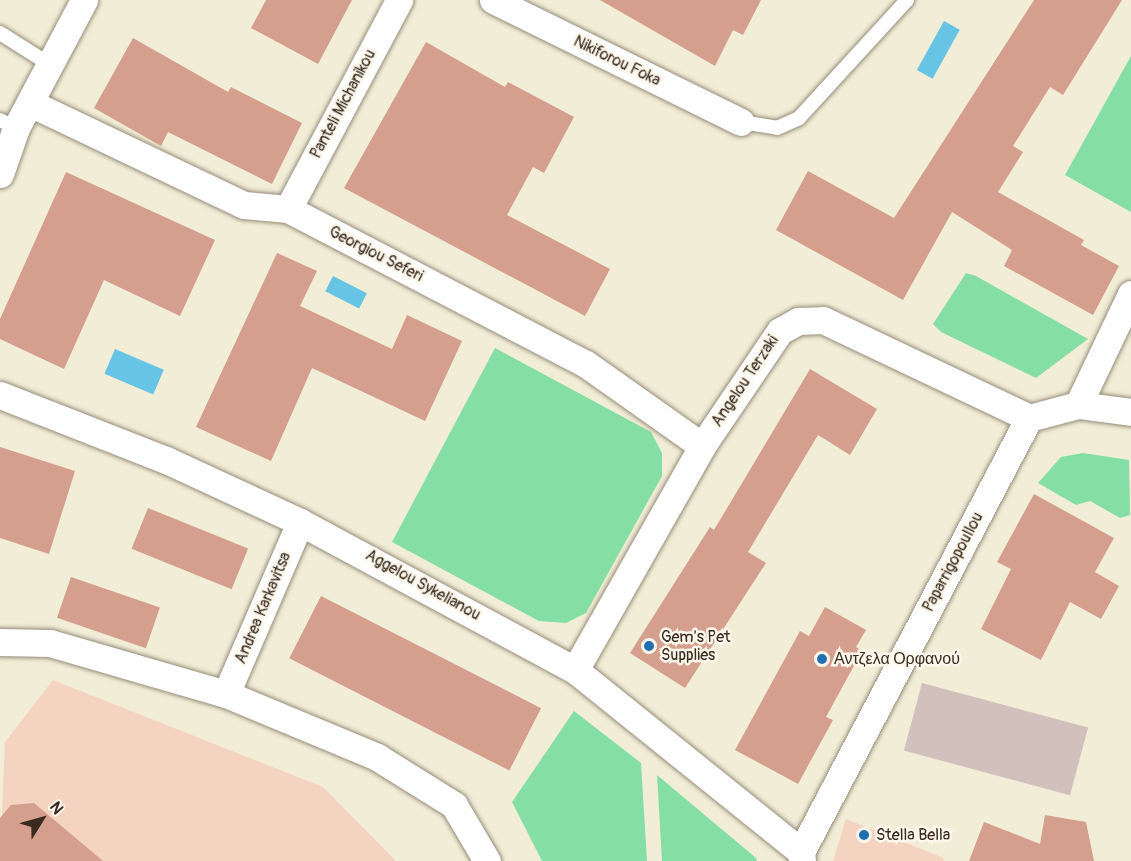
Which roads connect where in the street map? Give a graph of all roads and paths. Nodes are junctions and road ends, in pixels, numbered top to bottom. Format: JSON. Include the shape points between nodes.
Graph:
{"nodes":[{"id":1,"x":84,"y":0,"type":"edge"},
{"id":2,"x":399,"y":0,"type":"edge"},
{"id":3,"x":494,"y":0,"type":"edge"},
{"id":4,"x":907,"y":0,"type":"edge"},
{"id":5,"x":0,"y":33,"type":"edge"},
{"id":6,"x":49,"y":64,"type":"junction"},
{"id":7,"x":30,"y":103,"type":"junction"},
{"id":8,"x":741,"y":122,"type":"joint"},
{"id":9,"x":8,"y":124,"type":"edge"},
{"id":10,"x":1,"y":167,"type":"edge"},
{"id":11,"x":288,"y":209,"type":"junction"},
{"id":12,"x":1131,"y":294,"type":"edge"},
{"id":13,"x":0,"y":394,"type":"edge"},
{"id":14,"x":1078,"y":405,"type":"junction"},
{"id":15,"x":1131,"y":412,"type":"edge"},
{"id":16,"x":1029,"y":418,"type":"junction"},
{"id":17,"x":702,"y":446,"type":"junction"},
{"id":18,"x":300,"y":522,"type":"junction"},
{"id":19,"x":0,"y":642,"type":"edge"},
{"id":20,"x":575,"y":670,"type":"junction"},
{"id":21,"x":226,"y":694,"type":"junction"},
{"id":22,"x":802,"y":856,"type":"edge"},
{"id":23,"x":487,"y":861,"type":"edge"}],
"edges":[{"from":1,"to":6,"type":"street"},
{"from":2,"to":11,"type":"street","name":"Panteli Michanikou"},
{"from":3,"to":8,"type":"street","name":"Nikiforou Foka"},
{"from":4,"to":8,"type":"lane","via":[[799,118],[777,128]]},
{"from":5,"to":6,"type":"lane"},
{"from":6,"to":7,"type":"street"},
{"from":7,"to":9,"type":"street"},
{"from":7,"to":11,"type":"street","name":"Georgiou Seferi","via":[[244,205]]},
{"from":9,"to":10,"type":"street"},
{"from":11,"to":17,"type":"street","name":"Georgiou Seferi","via":[[586,364]]},
{"from":12,"to":14,"type":"street"},
{"from":13,"to":18,"type":"street","name":"Aggelou Sykelianou"},
{"from":14,"to":15,"type":"street"},
{"from":14,"to":16,"type":"street"},
{"from":16,"to":17,"type":"street","name":"Angelou Terzaki","via":[[844,328],[823,320],[798,321],[780,331],[764,349]]},
{"from":16,"to":22,"type":"street","name":"Paparrigopoullou"},
{"from":17,"to":20,"type":"street","name":"Angelou Terzaki"},
{"from":18,"to":20,"type":"street","name":"Aggelou Sykelianou"},
{"from":18,"to":21,"type":"street","name":"Andrea Karkavitsa"},
{"from":19,"to":21,"type":"street","via":[[50,643]]},
{"from":20,"to":22,"type":"street","name":"Aggelou Sykelianou"},
{"from":21,"to":23,"type":"street","via":[[377,757],[425,784],[454,805]]}]}
